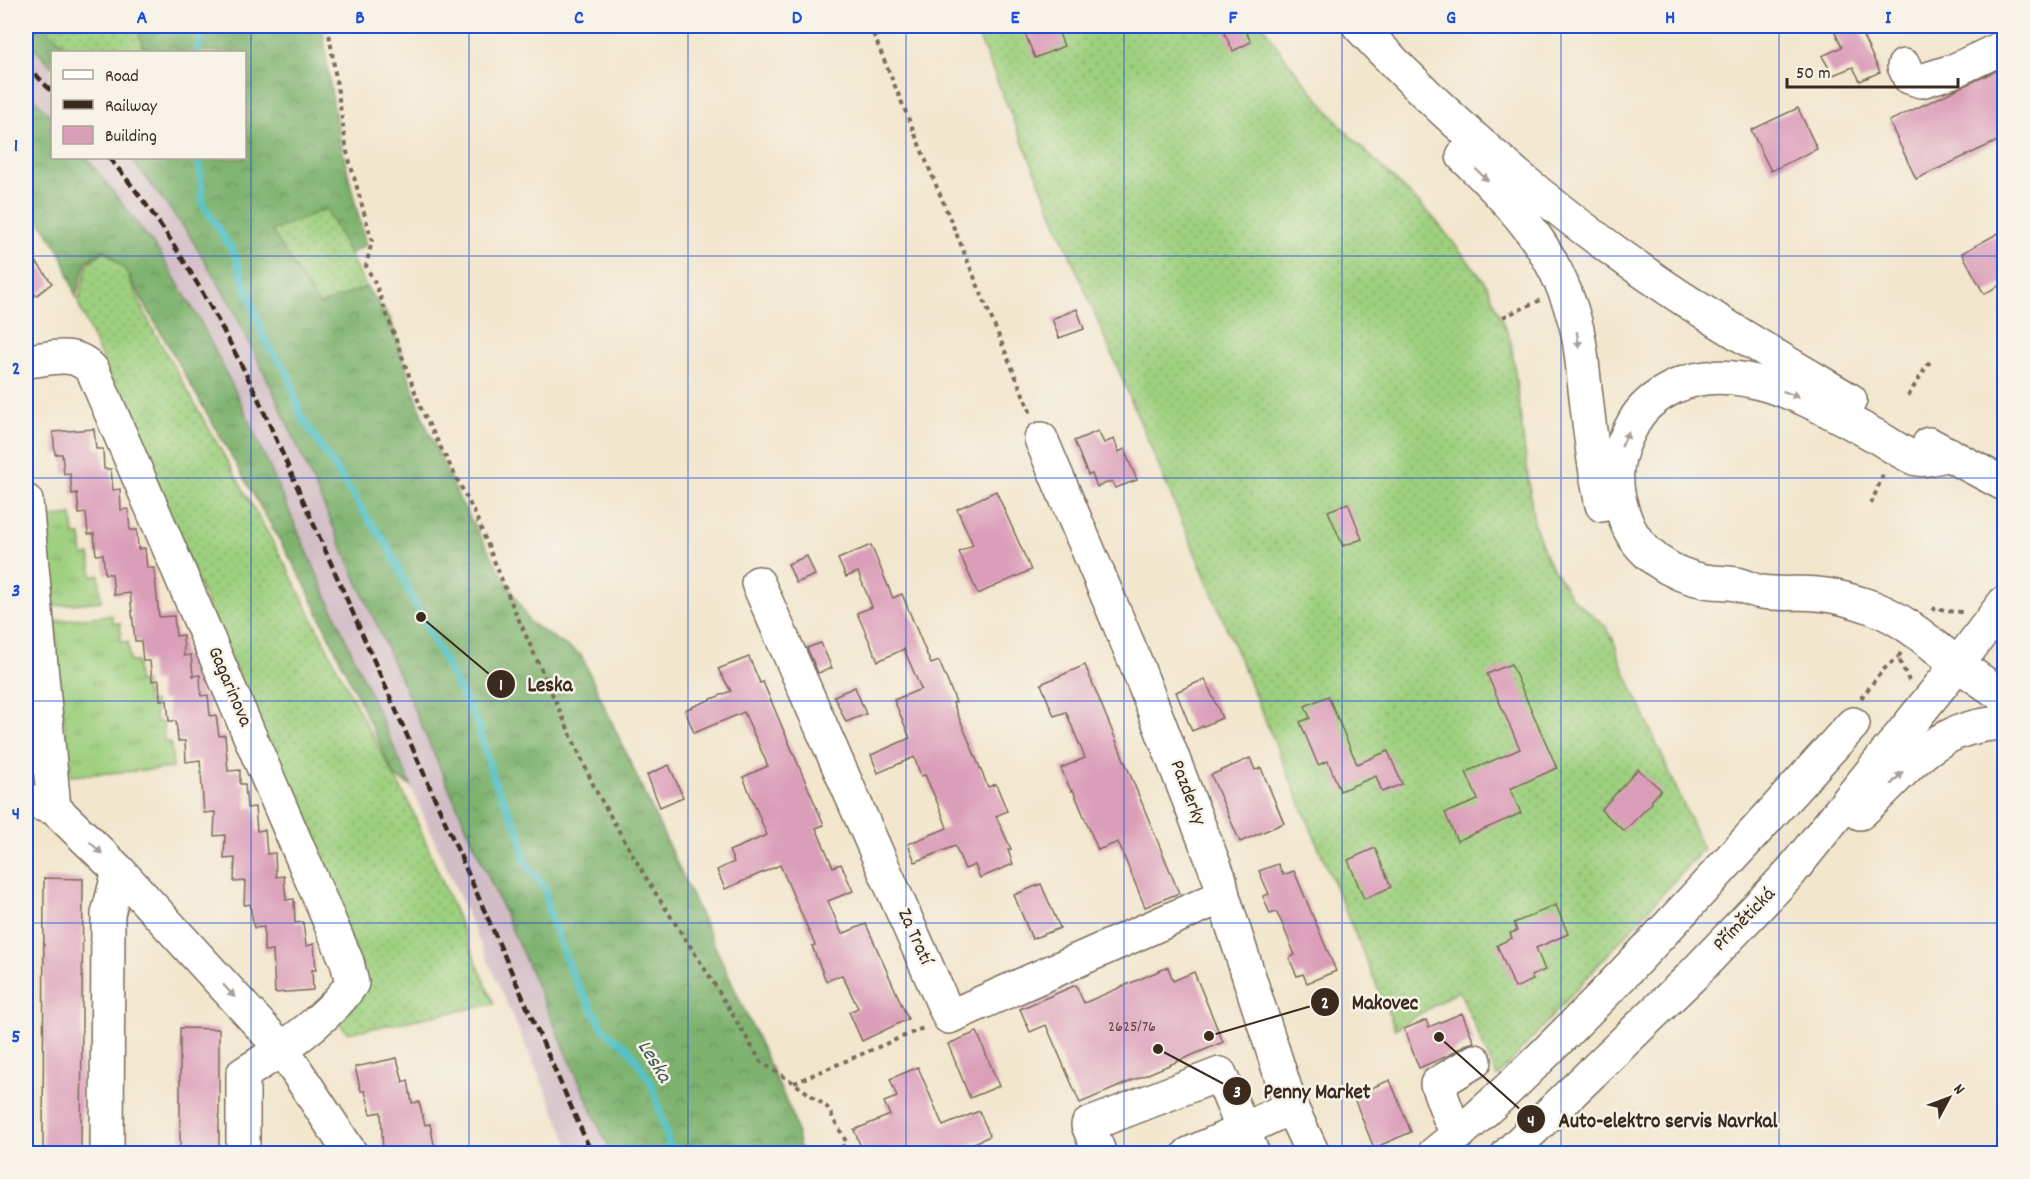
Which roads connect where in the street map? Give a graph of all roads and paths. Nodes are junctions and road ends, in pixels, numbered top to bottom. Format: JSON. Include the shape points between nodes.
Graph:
{"nodes":[{"id":1,"x":328,"y":26,"type":"edge"},
{"id":2,"x":870,"y":26,"type":"edge"},
{"id":3,"x":1342,"y":26,"type":"edge"},
{"id":4,"x":1359,"y":26,"type":"edge"},
{"id":5,"x":2004,"y":47,"type":"edge"},
{"id":6,"x":1904,"y":66,"type":"dead end"},
{"id":7,"x":1549,"y":296,"type":"dead end"},
{"id":8,"x":1503,"y":317,"type":"dead end"},
{"id":9,"x":1932,"y":358,"type":"dead end"},
{"id":10,"x":26,"y":361,"type":"edge"},
{"id":11,"x":1908,"y":396,"type":"dead end"},
{"id":12,"x":1041,"y":439,"type":"joint"},
{"id":13,"x":1950,"y":455,"type":"junction"},
{"id":14,"x":1889,"y":462,"type":"dead end"},
{"id":15,"x":2004,"y":484,"type":"edge"},
{"id":16,"x":26,"y":501,"type":"edge"},
{"id":17,"x":1870,"y":504,"type":"dead end"},
{"id":18,"x":758,"y":583,"type":"dead end"},
{"id":19,"x":1762,"y":592,"type":"junction"},
{"id":20,"x":2004,"y":603,"type":"edge"},
{"id":21,"x":32,"y":643,"type":"edge"},
{"id":22,"x":1898,"y":657,"type":"dead end"},
{"id":23,"x":1958,"y":664,"type":"junction"},
{"id":24,"x":2004,"y":697,"type":"edge"},
{"id":25,"x":2004,"y":723,"type":"edge"},
{"id":26,"x":1847,"y":730,"type":"joint"},
{"id":27,"x":40,"y":804,"type":"edge"},
{"id":28,"x":119,"y":871,"type":"junction"},
{"id":29,"x":1790,"y":873,"type":"junction"},
{"id":30,"x":1223,"y":896,"type":"junction"},
{"id":31,"x":949,"y":1017,"type":"junction"},
{"id":32,"x":282,"y":1049,"type":"junction"},
{"id":33,"x":1475,"y":1061,"type":"dead end"},
{"id":34,"x":794,"y":1083,"type":"junction"},
{"id":35,"x":1292,"y":1107,"type":"junction"},
{"id":36,"x":1460,"y":1133,"type":"junction"},
{"id":37,"x":1248,"y":1142,"type":"edge"},
{"id":38,"x":848,"y":1145,"type":"junction"},
{"id":39,"x":107,"y":1154,"type":"edge"},
{"id":40,"x":243,"y":1154,"type":"edge"},
{"id":41,"x":351,"y":1154,"type":"edge"},
{"id":42,"x":825,"y":1154,"type":"edge"},
{"id":43,"x":852,"y":1154,"type":"edge"},
{"id":44,"x":1100,"y":1154,"type":"edge"},
{"id":45,"x":1189,"y":1154,"type":"edge"},
{"id":46,"x":1313,"y":1154,"type":"edge"},
{"id":47,"x":1434,"y":1154,"type":"edge"},
{"id":48,"x":1508,"y":1154,"type":"edge"}],
"edges":[{"from":1,"to":34,"type":"path","via":[[347,152],[372,241],[366,266],[422,411],[475,514],[596,791],[761,1062]]},
{"from":2,"to":12,"type":"path"},
{"from":3,"to":19,"type":"street","one_way":true,"via":[[1360,55],[1509,202],[1530,227],[1558,273],[1577,330],[1604,516],[1620,547],[1653,579],[1687,594],[1746,599]]},
{"from":4,"to":13,"type":"street","via":[[1490,152],[1609,247],[1716,320]]},
{"from":5,"to":6,"type":"street","via":[[1921,81],[1909,77]]},
{"from":7,"to":8,"type":"path"},
{"from":9,"to":11,"type":"path"},
{"from":10,"to":32,"type":"street","name":"Gagarinova","via":[[72,356],[93,371],[347,962],[352,983],[342,998]]},
{"from":12,"to":30,"type":"street","name":"Pazderky","via":[[1135,661],[1221,880]]},
{"from":13,"to":15,"type":"street"},
{"from":19,"to":13,"type":"street","one_way":true,"via":[[1683,575],[1660,563],[1630,532],[1618,500],[1616,470],[1619,452],[1647,404],[1681,384],[1707,377],[1728,378],[1786,392],[1918,459]]},
{"from":14,"to":17,"type":"path"},
{"from":16,"to":21,"type":"street"},
{"from":18,"to":31,"type":"street","name":"Za Tratí"},
{"from":19,"to":23,"type":"street","via":[[1819,594],[1873,608],[1906,624]]},
{"from":20,"to":23,"type":"street","name":"Přímětická"},
{"from":21,"to":27,"type":"street"},
{"from":22,"to":26,"type":"path","via":[[1854,706],[1846,718]]},
{"from":23,"to":24,"type":"street"},
{"from":23,"to":29,"type":"street","name":"Přímětická"},
{"from":29,"to":25,"type":"street","one_way":true,"via":[[1924,751],[1957,732]]},
{"from":26,"to":36,"type":"street","via":[[1613,985]]},
{"from":27,"to":28,"type":"street","one_way":true},
{"from":28,"to":32,"type":"street","one_way":true},
{"from":28,"to":39,"type":"street","via":[[108,914]]},
{"from":29,"to":48,"type":"street","name":"Přímětická","via":[[1690,977]]},
{"from":30,"to":31,"type":"street"},
{"from":30,"to":35,"type":"street","name":"Pazderky"},
{"from":31,"to":34,"type":"path"},
{"from":32,"to":40,"type":"street","name":"Gagarinova","via":[[243,1074]]},
{"from":32,"to":41,"type":"street"},
{"from":33,"to":36,"type":"street","via":[[1437,1084],[1450,1119]]},
{"from":34,"to":38,"type":"path","via":[[827,1107]]},
{"from":35,"to":37,"type":"street"},
{"from":35,"to":46,"type":"street","name":"Pazderky"},
{"from":36,"to":47,"type":"street"},
{"from":37,"to":44,"type":"street","via":[[1220,1074],[1088,1125]]},
{"from":37,"to":45,"type":"street"},
{"from":38,"to":42,"type":"path"},
{"from":38,"to":43,"type":"path"}]}
